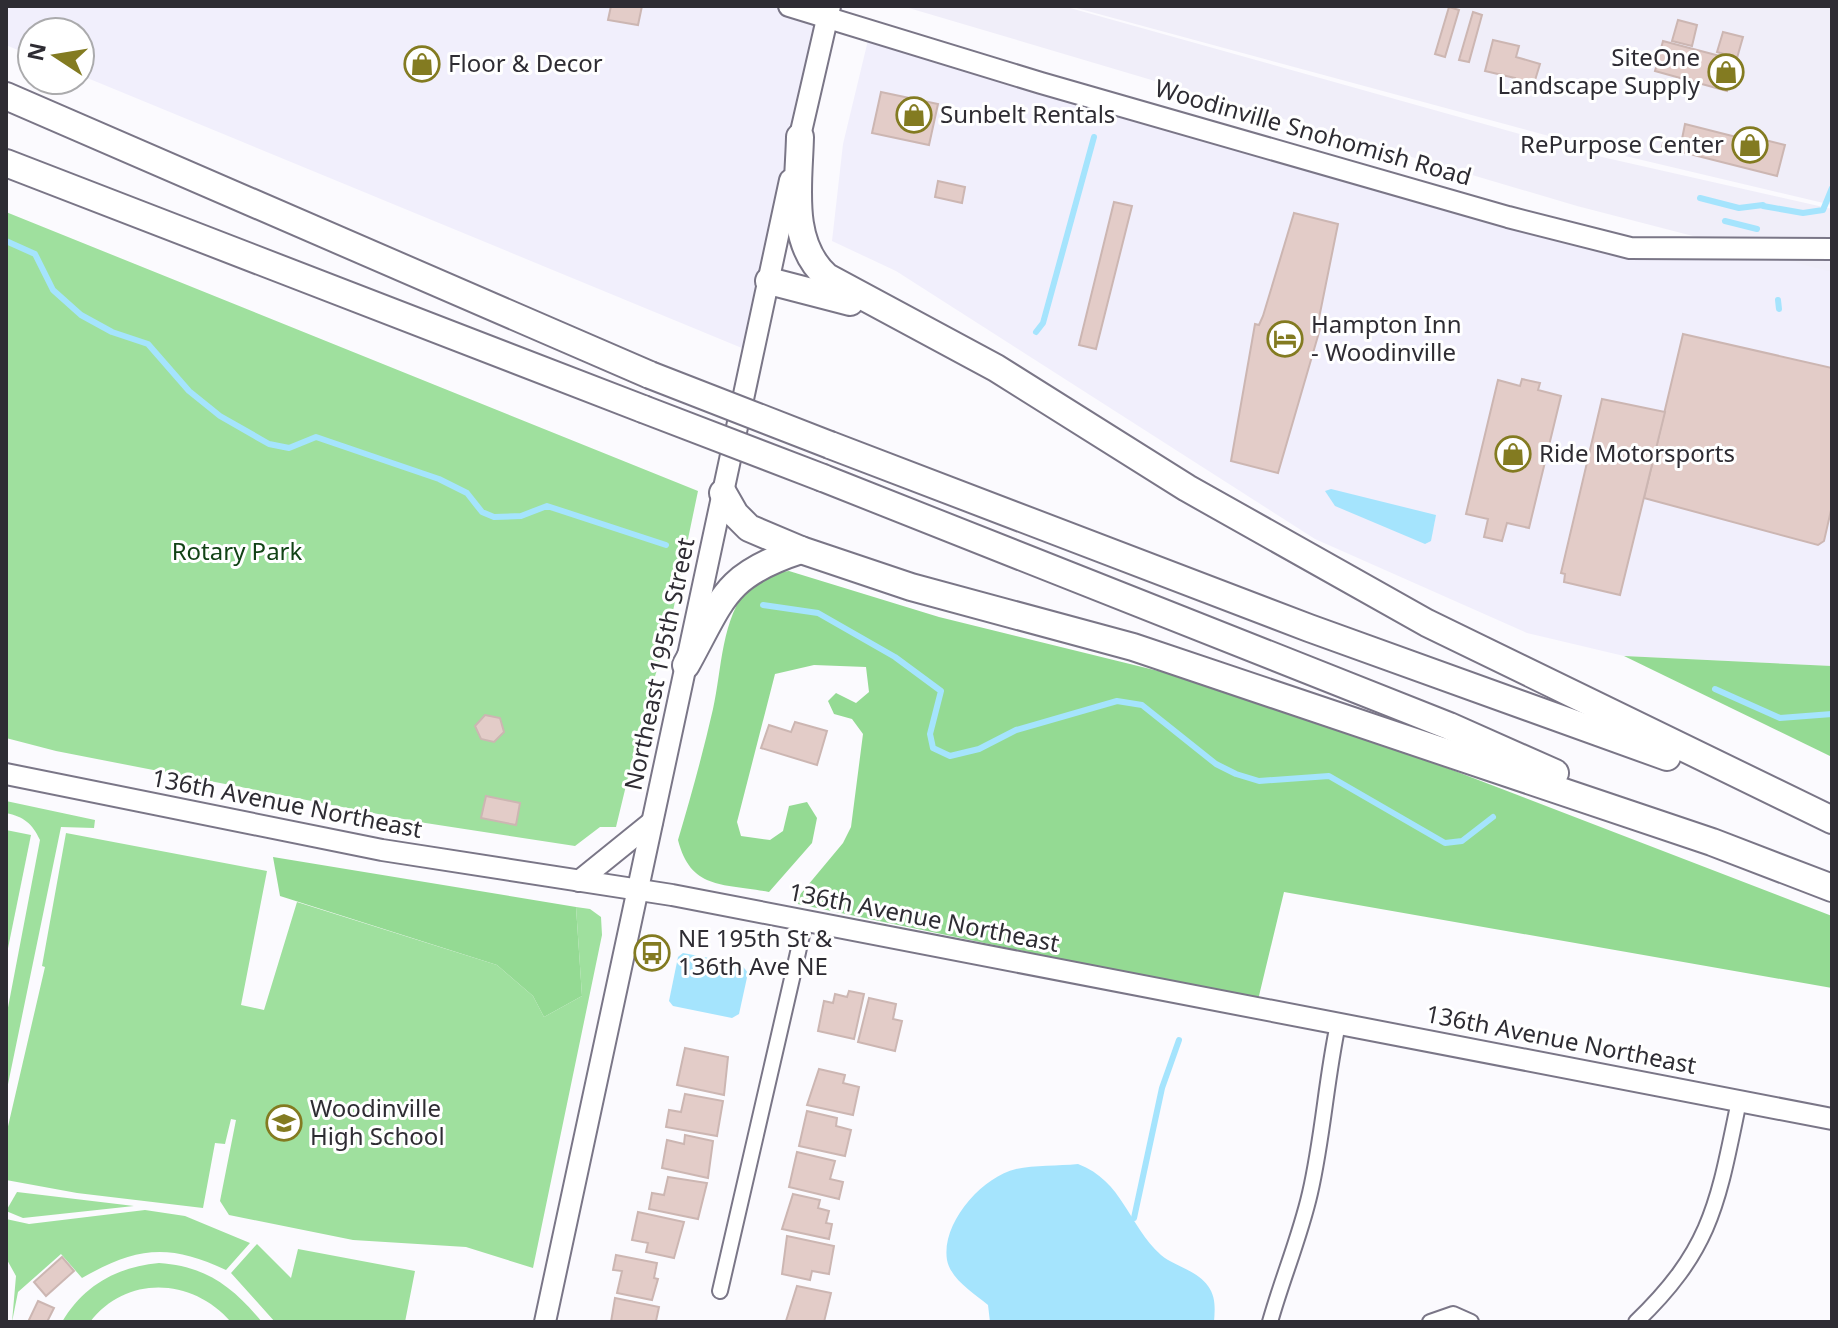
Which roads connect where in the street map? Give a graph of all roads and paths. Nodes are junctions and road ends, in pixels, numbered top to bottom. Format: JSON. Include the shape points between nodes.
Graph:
{"nodes":[{"id":1,"x":789,"y":6,"type":"edge"},
{"id":2,"x":828,"y":12,"type":"edge"},
{"id":3,"x":6,"y":96,"type":"edge"},
{"id":4,"x":800,"y":137,"type":"junction"},
{"id":5,"x":6,"y":163,"type":"edge"},
{"id":6,"x":1832,"y":249,"type":"edge"},
{"id":7,"x":769,"y":281,"type":"junction"},
{"id":8,"x":925,"y":330,"type":"junction"},
{"id":9,"x":723,"y":493,"type":"junction"},
{"id":10,"x":801,"y":550,"type":"junction"},
{"id":11,"x":686,"y":665,"type":"junction"},
{"id":12,"x":6,"y":774,"type":"edge"},
{"id":13,"x":1795,"y":804,"type":"junction"},
{"id":14,"x":1832,"y":820,"type":"edge"},
{"id":15,"x":652,"y":822,"type":"junction"},
{"id":16,"x":1712,"y":842,"type":"junction"},
{"id":17,"x":579,"y":881,"type":"junction"},
{"id":18,"x":1832,"y":888,"type":"edge"},
{"id":19,"x":636,"y":892,"type":"junction"},
{"id":20,"x":805,"y":922,"type":"junction"},
{"id":21,"x":1338,"y":1024,"type":"junction"},
{"id":22,"x":1739,"y":1101,"type":"junction"},
{"id":23,"x":1832,"y":1119,"type":"edge"},
{"id":24,"x":720,"y":1291,"type":"dead end"},
{"id":25,"x":545,"y":1322,"type":"edge"},
{"id":26,"x":1270,"y":1322,"type":"edge"},
{"id":27,"x":1430,"y":1322,"type":"edge"},
{"id":28,"x":1471,"y":1322,"type":"edge"},
{"id":29,"x":1636,"y":1322,"type":"edge"}],
"edges":[{"from":1,"to":2,"type":"main road","name":"Woodinville Snohomish Road"},
{"from":2,"to":4,"type":"main road","name":"Northeast 195th Street"},
{"from":2,"to":6,"type":"main road","name":"Woodinville Snohomish Road","via":[[1508,217],[1630,248]]},
{"from":3,"to":13,"type":"highway","bridge":true,"via":[[650,375],[1309,628]]},
{"from":4,"to":7,"type":"main road","name":"Northeast 195th Street"},
{"from":4,"to":8,"type":"highway","via":[[800,222],[809,256],[827,277]]},
{"from":5,"to":16,"type":"highway","bridge":true,"via":[[1449,726]]},
{"from":7,"to":8,"type":"highway"},
{"from":7,"to":9,"type":"main road","name":"Northeast 195th Street"},
{"from":8,"to":13,"type":"highway","via":[[996,368],[1187,488],[1427,623]]},
{"from":9,"to":10,"type":"highway","via":[[749,528]]},
{"from":9,"to":11,"type":"main road","name":"Northeast 195th Street"},
{"from":10,"to":11,"type":"highway","via":[[761,563],[739,578]]},
{"from":10,"to":16,"type":"highway","via":[[911,587],[1133,647]]},
{"from":11,"to":15,"type":"main road","name":"Northeast 195th Street"},
{"from":12,"to":17,"type":"main road","name":"136th Avenue Northeast","via":[[382,850]]},
{"from":13,"to":14,"type":"highway"},
{"from":15,"to":17,"type":"main road"},
{"from":15,"to":19,"type":"main road","name":"Northeast 195th Street"},
{"from":16,"to":18,"type":"highway"},
{"from":17,"to":19,"type":"main road","name":"136th Avenue Northeast"},
{"from":19,"to":20,"type":"main road","name":"136th Avenue Northeast"},
{"from":19,"to":25,"type":"main road","name":"Northeast 195th Street"},
{"from":20,"to":21,"type":"main road","name":"136th Avenue Northeast"},
{"from":20,"to":24,"type":"street"},
{"from":21,"to":22,"type":"main road","name":"136th Avenue Northeast"},
{"from":21,"to":26,"type":"street","via":[[1311,1191]]},
{"from":22,"to":23,"type":"main road","name":"136th Avenue Northeast"},
{"from":22,"to":29,"type":"street","via":[[1710,1222],[1668,1292]]},
{"from":27,"to":28,"type":"street","via":[[1453,1314]]}]}
